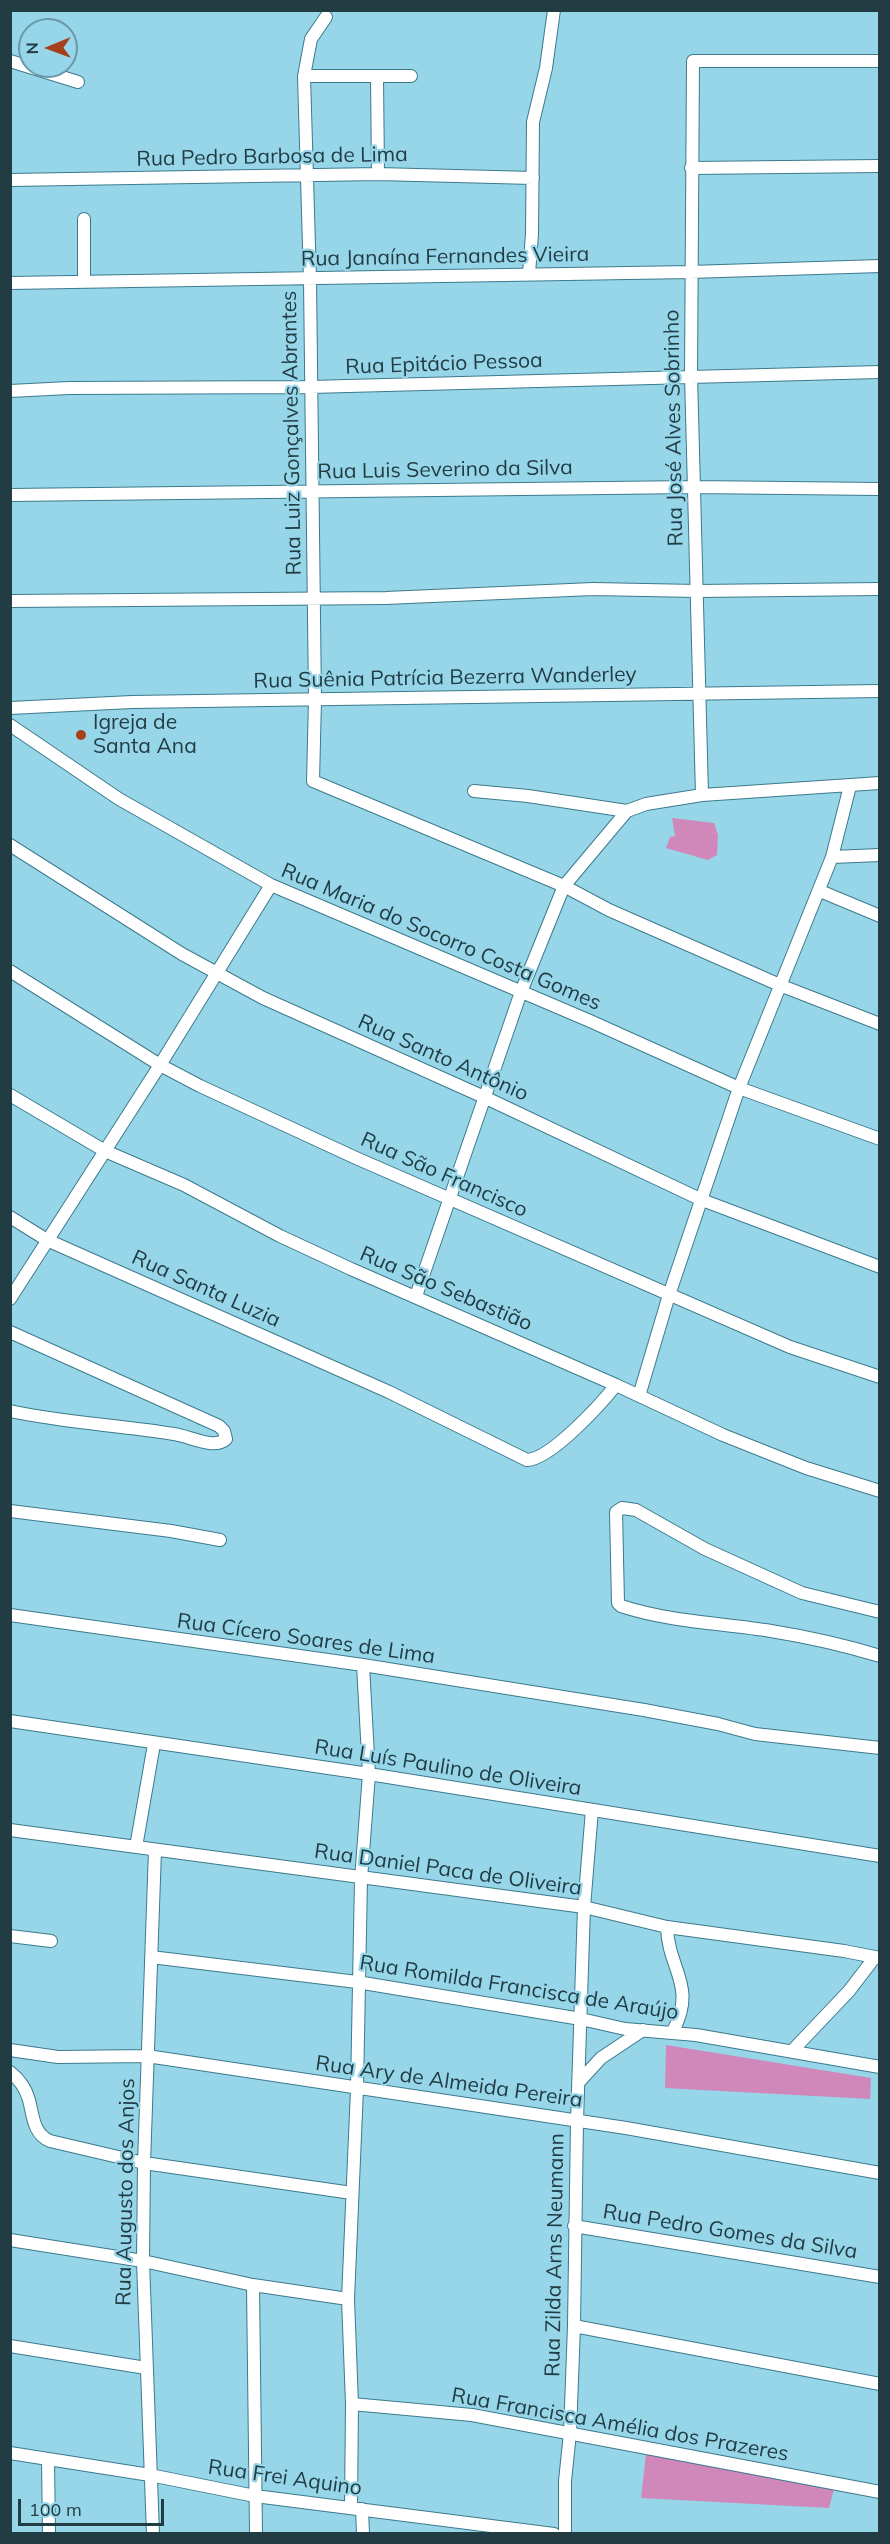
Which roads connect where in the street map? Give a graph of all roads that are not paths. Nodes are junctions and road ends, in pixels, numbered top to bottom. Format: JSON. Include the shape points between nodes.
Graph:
{"nodes":[{"id":1,"x":554,"y":10,"type":"edge"},
{"id":2,"x":326,"y":17,"type":"dead end"},
{"id":3,"x":10,"y":61,"type":"edge"},
{"id":4,"x":879,"y":61,"type":"edge"},
{"id":5,"x":304,"y":76,"type":"junction"},
{"id":6,"x":377,"y":76,"type":"junction"},
{"id":7,"x":411,"y":76,"type":"dead end"},
{"id":8,"x":78,"y":82,"type":"dead end"},
{"id":9,"x":879,"y":166,"type":"edge"},
{"id":10,"x":691,"y":168,"type":"junction"},
{"id":11,"x":378,"y":174,"type":"junction"},
{"id":12,"x":307,"y":175,"type":"junction"},
{"id":13,"x":533,"y":178,"type":"junction"},
{"id":14,"x":10,"y":180,"type":"edge"},
{"id":15,"x":84,"y":219,"type":"dead end"},
{"id":16,"x":879,"y":266,"type":"edge"},
{"id":17,"x":690,"y":272,"type":"junction"},
{"id":18,"x":529,"y":274,"type":"junction"},
{"id":19,"x":310,"y":280,"type":"junction"},
{"id":20,"x":84,"y":282,"type":"junction"},
{"id":21,"x":10,"y":283,"type":"edge"},
{"id":22,"x":879,"y":372,"type":"edge"},
{"id":23,"x":691,"y":375,"type":"junction"},
{"id":24,"x":310,"y":387,"type":"junction"},
{"id":25,"x":10,"y":392,"type":"edge"},
{"id":26,"x":693,"y":487,"type":"junction"},
{"id":27,"x":879,"y":489,"type":"edge"},
{"id":28,"x":311,"y":492,"type":"junction"},
{"id":29,"x":10,"y":495,"type":"edge"},
{"id":30,"x":879,"y":589,"type":"edge"},
{"id":31,"x":697,"y":591,"type":"junction"},
{"id":32,"x":314,"y":598,"type":"junction"},
{"id":33,"x":10,"y":601,"type":"edge"},
{"id":34,"x":879,"y":691,"type":"edge"},
{"id":35,"x":698,"y":694,"type":"junction"},
{"id":36,"x":315,"y":700,"type":"junction"},
{"id":37,"x":10,"y":708,"type":"edge"},
{"id":38,"x":10,"y":725,"type":"edge"},
{"id":39,"x":879,"y":783,"type":"edge"},
{"id":40,"x":850,"y":786,"type":"junction"},
{"id":41,"x":474,"y":791,"type":"dead end"},
{"id":42,"x":702,"y":795,"type":"junction"},
{"id":43,"x":627,"y":811,"type":"junction"},
{"id":44,"x":10,"y":845,"type":"edge"},
{"id":45,"x":879,"y":855,"type":"edge"},
{"id":46,"x":832,"y":857,"type":"junction"},
{"id":47,"x":271,"y":885,"type":"junction"},
{"id":48,"x":564,"y":886,"type":"junction"},
{"id":49,"x":820,"y":891,"type":"junction"},
{"id":50,"x":879,"y":916,"type":"edge"},
{"id":51,"x":10,"y":971,"type":"edge"},
{"id":52,"x":216,"y":975,"type":"junction"},
{"id":53,"x":782,"y":986,"type":"junction"},
{"id":54,"x":521,"y":992,"type":"junction"},
{"id":55,"x":879,"y":1024,"type":"edge"},
{"id":56,"x":160,"y":1065,"type":"junction"},
{"id":57,"x":739,"y":1088,"type":"junction"},
{"id":58,"x":10,"y":1095,"type":"edge"},
{"id":59,"x":484,"y":1097,"type":"junction"},
{"id":60,"x":879,"y":1139,"type":"edge"},
{"id":61,"x":105,"y":1151,"type":"junction"},
{"id":62,"x":450,"y":1199,"type":"junction"},
{"id":63,"x":702,"y":1200,"type":"junction"},
{"id":64,"x":10,"y":1217,"type":"edge"},
{"id":65,"x":47,"y":1240,"type":"junction"},
{"id":66,"x":879,"y":1268,"type":"edge"},
{"id":67,"x":669,"y":1295,"type":"junction"},
{"id":68,"x":416,"y":1296,"type":"junction"},
{"id":69,"x":10,"y":1299,"type":"edge"},
{"id":70,"x":10,"y":1332,"type":"edge"},
{"id":71,"x":879,"y":1377,"type":"edge"},
{"id":72,"x":616,"y":1385,"type":"junction"},
{"id":73,"x":639,"y":1396,"type":"junction"},
{"id":74,"x":10,"y":1411,"type":"edge"},
{"id":75,"x":879,"y":1491,"type":"edge"},
{"id":76,"x":10,"y":1511,"type":"edge"},
{"id":77,"x":220,"y":1540,"type":"dead end"},
{"id":78,"x":879,"y":1612,"type":"edge"},
{"id":79,"x":10,"y":1615,"type":"edge"},
{"id":80,"x":879,"y":1656,"type":"edge"},
{"id":81,"x":363,"y":1665,"type":"junction"},
{"id":82,"x":10,"y":1720,"type":"edge"},
{"id":83,"x":154,"y":1744,"type":"junction"},
{"id":84,"x":879,"y":1748,"type":"edge"},
{"id":85,"x":369,"y":1774,"type":"junction"},
{"id":86,"x":592,"y":1810,"type":"junction"},
{"id":87,"x":10,"y":1830,"type":"edge"},
{"id":88,"x":136,"y":1847,"type":"junction"},
{"id":89,"x":155,"y":1850,"type":"junction"},
{"id":90,"x":879,"y":1856,"type":"edge"},
{"id":91,"x":361,"y":1878,"type":"junction"},
{"id":92,"x":584,"y":1907,"type":"junction"},
{"id":93,"x":667,"y":1926,"type":"junction"},
{"id":94,"x":10,"y":1936,"type":"edge"},
{"id":95,"x":51,"y":1941,"type":"dead end"},
{"id":96,"x":151,"y":1957,"type":"junction"},
{"id":97,"x":877,"y":1958,"type":"edge"},
{"id":98,"x":357,"y":1982,"type":"junction"},
{"id":99,"x":581,"y":2019,"type":"junction"},
{"id":100,"x":643,"y":2030,"type":"junction"},
{"id":101,"x":672,"y":2033,"type":"junction"},
{"id":102,"x":10,"y":2050,"type":"edge"},
{"id":103,"x":792,"y":2051,"type":"junction"},
{"id":104,"x":147,"y":2056,"type":"junction"},
{"id":105,"x":879,"y":2067,"type":"edge"},
{"id":106,"x":10,"y":2072,"type":"edge"},
{"id":107,"x":579,"y":2082,"type":"junction"},
{"id":108,"x":357,"y":2089,"type":"junction"},
{"id":109,"x":577,"y":2121,"type":"junction"},
{"id":110,"x":144,"y":2163,"type":"junction"},
{"id":111,"x":879,"y":2173,"type":"edge"},
{"id":112,"x":352,"y":2193,"type":"junction"},
{"id":113,"x":574,"y":2226,"type":"junction"},
{"id":114,"x":10,"y":2240,"type":"edge"},
{"id":115,"x":143,"y":2261,"type":"junction"},
{"id":116,"x":879,"y":2277,"type":"edge"},
{"id":117,"x":253,"y":2285,"type":"junction"},
{"id":118,"x":348,"y":2299,"type":"junction"},
{"id":119,"x":574,"y":2326,"type":"junction"},
{"id":120,"x":10,"y":2346,"type":"edge"},
{"id":121,"x":146,"y":2368,"type":"junction"},
{"id":122,"x":879,"y":2384,"type":"edge"},
{"id":123,"x":352,"y":2404,"type":"junction"},
{"id":124,"x":570,"y":2433,"type":"junction"},
{"id":125,"x":10,"y":2453,"type":"edge"},
{"id":126,"x":48,"y":2460,"type":"junction"},
{"id":127,"x":150,"y":2475,"type":"junction"},
{"id":128,"x":879,"y":2492,"type":"edge"},
{"id":129,"x":255,"y":2496,"type":"junction"},
{"id":130,"x":357,"y":2508,"type":"junction"},
{"id":131,"x":468,"y":2528,"type":"edge"},
{"id":132,"x":49,"y":2534,"type":"edge"},
{"id":133,"x":153,"y":2534,"type":"edge"},
{"id":134,"x":255,"y":2534,"type":"edge"},
{"id":135,"x":363,"y":2534,"type":"edge"},
{"id":136,"x":554,"y":2534,"type":"edge"},
{"id":137,"x":566,"y":2534,"type":"edge"}],
"edges":[{"from":1,"to":13,"type":"street","via":[[533,122]]},
{"from":2,"to":5,"type":"street","name":"Rua Luiz Gonçalves Abrantes","via":[[310,39]]},
{"from":3,"to":8,"type":"street"},
{"from":4,"to":10,"type":"street","name":"Rua José Alves Sobrinho","via":[[693,61]]},
{"from":5,"to":6,"type":"street"},
{"from":5,"to":12,"type":"street","name":"Rua Luiz Gonçalves Abrantes"},
{"from":6,"to":7,"type":"street"},
{"from":6,"to":11,"type":"street"},
{"from":9,"to":10,"type":"street"},
{"from":10,"to":17,"type":"street","name":"Rua José Alves Sobrinho"},
{"from":11,"to":12,"type":"street","name":"Rua Pedro Barbosa de Lima"},
{"from":11,"to":13,"type":"street","name":"Rua Pedro Barbosa de Lima"},
{"from":12,"to":14,"type":"street","name":"Rua Pedro Barbosa de Lima"},
{"from":12,"to":19,"type":"street","name":"Rua Luiz Gonçalves Abrantes"},
{"from":13,"to":18,"type":"street"},
{"from":15,"to":20,"type":"street"},
{"from":16,"to":17,"type":"street","name":"Rua Janaína Fernandes Vieira"},
{"from":17,"to":18,"type":"street","name":"Rua Janaína Fernandes Vieira"},
{"from":17,"to":23,"type":"street","name":"Rua José Alves Sobrinho"},
{"from":18,"to":19,"type":"street","name":"Rua Janaína Fernandes Vieira"},
{"from":19,"to":20,"type":"street","name":"Rua Janaína Fernandes Vieira"},
{"from":19,"to":24,"type":"street","name":"Rua Luiz Gonçalves Abrantes"},
{"from":20,"to":21,"type":"street","name":"Rua Janaína Fernandes Vieira"},
{"from":22,"to":23,"type":"street","name":"Rua Epitácio Pessoa"},
{"from":23,"to":24,"type":"street","name":"Rua Epitácio Pessoa"},
{"from":23,"to":26,"type":"street","name":"Rua José Alves Sobrinho"},
{"from":24,"to":25,"type":"street","name":"Rua Epitácio Pessoa","via":[[69,388]]},
{"from":24,"to":28,"type":"street","name":"Rua Luiz Gonçalves Abrantes"},
{"from":26,"to":27,"type":"street","name":"Rua Luis Severino da Silva"},
{"from":26,"to":28,"type":"street","name":"Rua Luis Severino da Silva"},
{"from":26,"to":31,"type":"street","name":"Rua José Alves Sobrinho"},
{"from":28,"to":29,"type":"street","name":"Rua Luis Severino da Silva"},
{"from":28,"to":32,"type":"street","name":"Rua Luiz Gonçalves Abrantes"},
{"from":30,"to":31,"type":"street"},
{"from":31,"to":32,"type":"street","via":[[593,589]]},
{"from":31,"to":35,"type":"street","name":"Rua José Alves Sobrinho"},
{"from":32,"to":33,"type":"street"},
{"from":32,"to":36,"type":"street","name":"Rua Luiz Gonçalves Abrantes"},
{"from":34,"to":35,"type":"street","name":"Rua Suênia Patrícia Bezerra Wanderley"},
{"from":35,"to":36,"type":"street","name":"Rua Suênia Patrícia Bezerra Wanderley"},
{"from":35,"to":42,"type":"street","name":"Rua José Alves Sobrinho"},
{"from":36,"to":37,"type":"street","name":"Rua Suênia Patrícia Bezerra Wanderley"},
{"from":36,"to":48,"type":"street","name":"Rua Luiz Gonçalves Abrantes","via":[[313,782]]},
{"from":38,"to":47,"type":"street","name":"Rua Maria do Socorro Costa Gomes","via":[[119,799]]},
{"from":39,"to":40,"type":"street"},
{"from":40,"to":42,"type":"street"},
{"from":40,"to":46,"type":"street"},
{"from":41,"to":43,"type":"street"},
{"from":42,"to":43,"type":"street"},
{"from":43,"to":48,"type":"street"},
{"from":44,"to":52,"type":"street","name":"Rua Santo Antônio"},
{"from":45,"to":46,"type":"street"},
{"from":46,"to":49,"type":"street"},
{"from":47,"to":52,"type":"street"},
{"from":47,"to":54,"type":"street","name":"Rua Maria do Socorro Costa Gomes"},
{"from":48,"to":53,"type":"street","via":[[609,910]]},
{"from":48,"to":54,"type":"street"},
{"from":49,"to":50,"type":"street"},
{"from":49,"to":53,"type":"street"},
{"from":51,"to":56,"type":"street","name":"Rua São Francisco"},
{"from":52,"to":56,"type":"street"},
{"from":52,"to":59,"type":"street","name":"Rua Santo Antônio"},
{"from":53,"to":55,"type":"street"},
{"from":53,"to":57,"type":"street"},
{"from":54,"to":57,"type":"street","name":"Rua Maria do Socorro Costa Gomes"},
{"from":54,"to":59,"type":"street"},
{"from":56,"to":61,"type":"street"},
{"from":56,"to":62,"type":"street","name":"Rua São Francisco"},
{"from":57,"to":60,"type":"street","name":"Rua Maria do Socorro Costa Gomes"},
{"from":57,"to":63,"type":"street"},
{"from":58,"to":61,"type":"street","name":"Rua São Sebastião"},
{"from":59,"to":62,"type":"street"},
{"from":59,"to":63,"type":"street","name":"Rua Santo Antônio"},
{"from":61,"to":65,"type":"street"},
{"from":61,"to":68,"type":"street","name":"Rua São Sebastião","via":[[184,1185],[280,1236]]},
{"from":62,"to":67,"type":"street","name":"Rua São Francisco"},
{"from":62,"to":68,"type":"street"},
{"from":63,"to":66,"type":"street","name":"Rua Santo Antônio"},
{"from":63,"to":67,"type":"street"},
{"from":64,"to":65,"type":"street","name":"Rua Santa Luzia"},
{"from":65,"to":69,"type":"street"},
{"from":65,"to":72,"type":"street","name":"Rua Santa Luzia","via":[[389,1392],[527,1460],[547,1453],[597,1408]]},
{"from":67,"to":71,"type":"street","name":"Rua São Francisco","via":[[790,1347]]},
{"from":67,"to":73,"type":"street"},
{"from":68,"to":72,"type":"street","name":"Rua São Sebastião"},
{"from":70,"to":74,"type":"street","via":[[219,1426],[226,1436],[221,1444],[211,1444],[190,1436],[81,1424]]},
{"from":72,"to":73,"type":"street","name":"Rua São Sebastião"},
{"from":73,"to":75,"type":"street","name":"Rua São Sebastião","via":[[806,1468]]},
{"from":76,"to":77,"type":"street"},
{"from":78,"to":80,"type":"street","via":[[802,1593],[705,1549],[636,1510],[622,1508],[616,1512],[621,1606],[678,1619],[772,1631]]},
{"from":79,"to":81,"type":"street","name":"Rua Cícero Soares de Lima"},
{"from":81,"to":84,"type":"street","name":"Rua Cícero Soares de Lima","via":[[718,1724],[755,1734]]},
{"from":81,"to":85,"type":"street"},
{"from":82,"to":83,"type":"street","name":"Rua Luís Paulino de Oliveira"},
{"from":83,"to":85,"type":"street","name":"Rua Luís Paulino de Oliveira"},
{"from":83,"to":88,"type":"street"},
{"from":85,"to":86,"type":"street","name":"Rua Luís Paulino de Oliveira"},
{"from":85,"to":91,"type":"street"},
{"from":86,"to":90,"type":"street","name":"Rua Luís Paulino de Oliveira"},
{"from":86,"to":92,"type":"street","name":"Rua Zilda Arns Neumann"},
{"from":87,"to":88,"type":"street","name":"Rua Daniel Paca de Oliveira"},
{"from":88,"to":89,"type":"street","name":"Rua Daniel Paca de Oliveira"},
{"from":89,"to":91,"type":"street","name":"Rua Daniel Paca de Oliveira"},
{"from":89,"to":96,"type":"street","name":"Rua Augusto dos Anjos"},
{"from":91,"to":92,"type":"street","name":"Rua Daniel Paca de Oliveira"},
{"from":91,"to":98,"type":"street"},
{"from":92,"to":93,"type":"street","name":"Rua Daniel Paca de Oliveira"},
{"from":92,"to":99,"type":"street","name":"Rua Zilda Arns Neumann"},
{"from":93,"to":97,"type":"street","name":"Rua Daniel Paca de Oliveira"},
{"from":93,"to":101,"type":"street","via":[[668,1945],[683,1990],[681,2014]]},
{"from":94,"to":95,"type":"street"},
{"from":96,"to":98,"type":"street","name":"Rua Romilda Francisca de Araújo"},
{"from":96,"to":104,"type":"street","name":"Rua Augusto dos Anjos"},
{"from":97,"to":103,"type":"street"},
{"from":98,"to":99,"type":"street","name":"Rua Romilda Francisca de Araújo"},
{"from":98,"to":108,"type":"street"},
{"from":99,"to":100,"type":"street","name":"Rua Romilda Francisca de Araújo"},
{"from":99,"to":107,"type":"street","name":"Rua Zilda Arns Neumann"},
{"from":100,"to":101,"type":"street","name":"Rua Romilda Francisca de Araújo"},
{"from":100,"to":107,"type":"street","via":[[601,2058]]},
{"from":101,"to":103,"type":"street","name":"Rua Romilda Francisca de Araújo"},
{"from":102,"to":104,"type":"street","name":"Rua Ary de Almeida Pereira","via":[[65,2057]]},
{"from":103,"to":105,"type":"street","name":"Rua Romilda Francisca de Araújo"},
{"from":104,"to":108,"type":"street","name":"Rua Ary de Almeida Pereira"},
{"from":104,"to":110,"type":"street","name":"Rua Augusto dos Anjos"},
{"from":106,"to":110,"type":"street","via":[[24,2088],[36,2128],[44,2139]]},
{"from":107,"to":109,"type":"street","name":"Rua Zilda Arns Neumann"},
{"from":108,"to":109,"type":"street","name":"Rua Ary de Almeida Pereira"},
{"from":108,"to":112,"type":"street"},
{"from":109,"to":111,"type":"street","name":"Rua Ary de Almeida Pereira"},
{"from":109,"to":113,"type":"street","name":"Rua Zilda Arns Neumann"},
{"from":110,"to":112,"type":"street"},
{"from":110,"to":115,"type":"street","name":"Rua Augusto dos Anjos"},
{"from":112,"to":118,"type":"street"},
{"from":113,"to":116,"type":"street","name":"Rua Pedro Gomes da Silva"},
{"from":113,"to":119,"type":"street","name":"Rua Zilda Arns Neumann"},
{"from":114,"to":115,"type":"street"},
{"from":115,"to":117,"type":"street"},
{"from":115,"to":121,"type":"street","name":"Rua Augusto dos Anjos"},
{"from":117,"to":118,"type":"street"},
{"from":117,"to":129,"type":"street"},
{"from":118,"to":123,"type":"street"},
{"from":119,"to":122,"type":"street"},
{"from":119,"to":124,"type":"street","name":"Rua Zilda Arns Neumann"},
{"from":120,"to":121,"type":"street"},
{"from":121,"to":127,"type":"street","name":"Rua Augusto dos Anjos"},
{"from":123,"to":124,"type":"street","name":"Rua Francisca Amélia dos Prazeres","via":[[472,2415]]},
{"from":123,"to":130,"type":"street"},
{"from":124,"to":128,"type":"street","name":"Rua Francisca Amélia dos Prazeres"},
{"from":124,"to":137,"type":"street","name":"Rua Zilda Arns Neumann","via":[[565,2481]]},
{"from":125,"to":126,"type":"street","name":"Rua Frei Aquino"},
{"from":126,"to":127,"type":"street","name":"Rua Frei Aquino"},
{"from":126,"to":132,"type":"street"},
{"from":127,"to":129,"type":"street","name":"Rua Frei Aquino"},
{"from":127,"to":133,"type":"street","name":"Rua Augusto dos Anjos"},
{"from":129,"to":130,"type":"street","name":"Rua Frei Aquino"},
{"from":129,"to":134,"type":"street"},
{"from":130,"to":131,"type":"street","name":"Rua Frei Aquino"},
{"from":130,"to":135,"type":"street"},
{"from":131,"to":136,"type":"street","name":"Rua Frei Aquino"}]}
